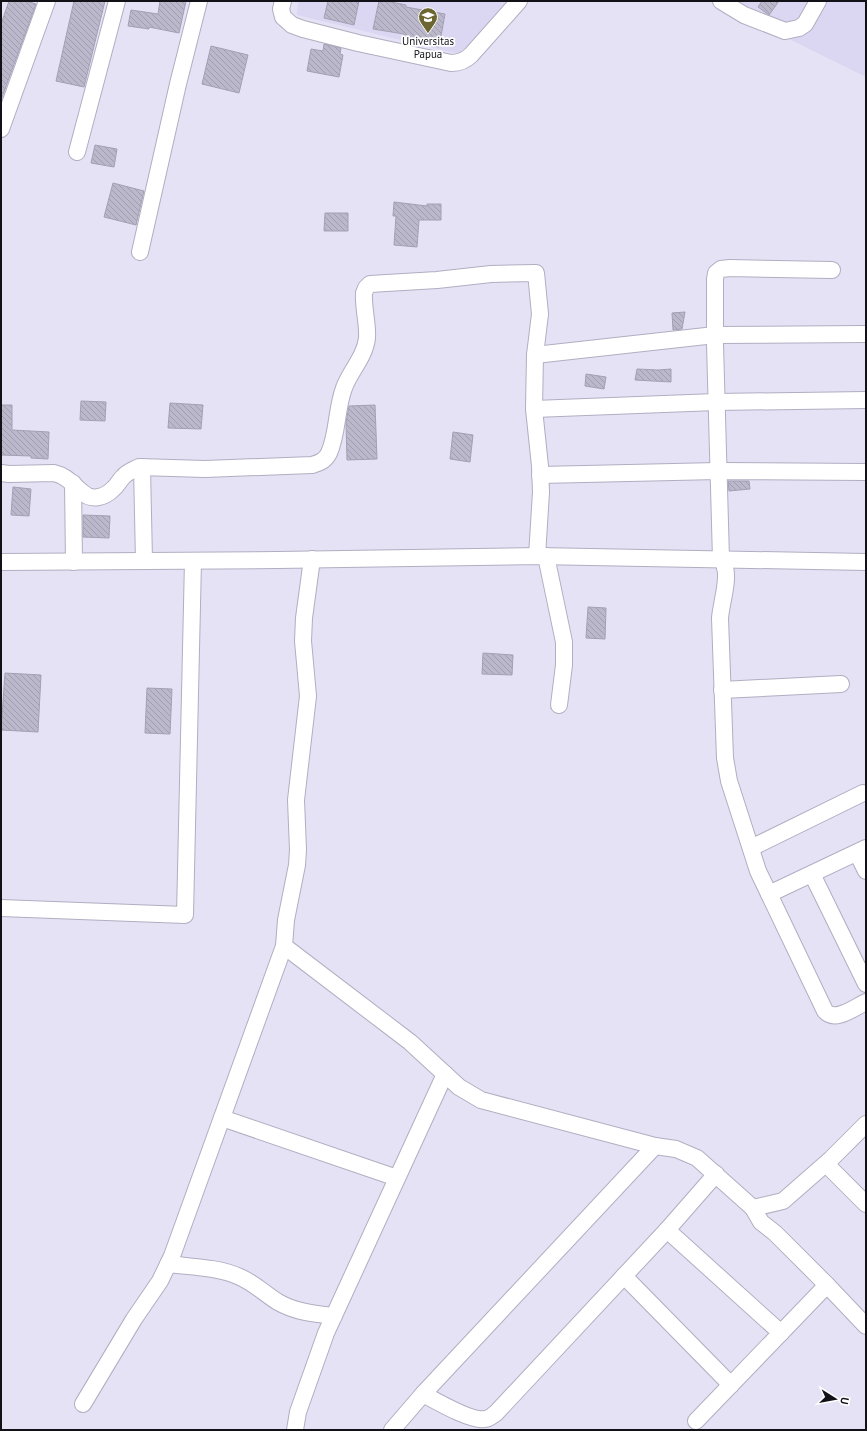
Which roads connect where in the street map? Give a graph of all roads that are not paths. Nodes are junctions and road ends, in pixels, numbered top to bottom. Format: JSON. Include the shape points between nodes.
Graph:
{"nodes":[{"id":1,"x":47,"y":1,"type":"edge"},
{"id":2,"x":116,"y":1,"type":"edge"},
{"id":3,"x":199,"y":1,"type":"edge"},
{"id":4,"x":283,"y":1,"type":"edge"},
{"id":5,"x":519,"y":1,"type":"edge"},
{"id":6,"x":722,"y":1,"type":"edge"},
{"id":7,"x":818,"y":1,"type":"edge"},
{"id":8,"x":1,"y":129,"type":"edge"},
{"id":9,"x":77,"y":152,"type":"dead end"},
{"id":10,"x":140,"y":252,"type":"dead end"},
{"id":11,"x":832,"y":270,"type":"dead end"},
{"id":12,"x":866,"y":334,"type":"edge"},
{"id":13,"x":715,"y":335,"type":"junction"},
{"id":14,"x":535,"y":355,"type":"junction"},
{"id":15,"x":866,"y":400,"type":"edge"},
{"id":16,"x":716,"y":402,"type":"junction"},
{"id":17,"x":534,"y":409,"type":"junction"},
{"id":18,"x":142,"y":467,"type":"junction"},
{"id":19,"x":718,"y":471,"type":"junction"},
{"id":20,"x":866,"y":472,"type":"edge"},
{"id":21,"x":1,"y":473,"type":"edge"},
{"id":22,"x":540,"y":475,"type":"junction"},
{"id":23,"x":74,"y":483,"type":"junction"},
{"id":24,"x":542,"y":556,"type":"junction"},
{"id":25,"x":721,"y":559,"type":"junction"},
{"id":26,"x":312,"y":560,"type":"junction"},
{"id":27,"x":144,"y":561,"type":"junction"},
{"id":28,"x":193,"y":561,"type":"junction"},
{"id":29,"x":1,"y":562,"type":"edge"},
{"id":30,"x":74,"y":562,"type":"junction"},
{"id":31,"x":866,"y":562,"type":"edge"},
{"id":32,"x":841,"y":684,"type":"dead end"},
{"id":33,"x":722,"y":690,"type":"junction"},
{"id":34,"x":559,"y":705,"type":"dead end"},
{"id":35,"x":863,"y":793,"type":"dead end"},
{"id":36,"x":751,"y":848,"type":"junction"},
{"id":37,"x":862,"y":851,"type":"edge"},
{"id":38,"x":866,"y":871,"type":"edge"},
{"id":39,"x":812,"y":874,"type":"junction"},
{"id":40,"x":769,"y":894,"type":"junction"},
{"id":41,"x":1,"y":908,"type":"edge"},
{"id":42,"x":284,"y":946,"type":"junction"},
{"id":43,"x":866,"y":984,"type":"edge"},
{"id":44,"x":866,"y":1002,"type":"edge"},
{"id":45,"x":445,"y":1074,"type":"junction"},
{"id":46,"x":222,"y":1118,"type":"junction"},
{"id":47,"x":863,"y":1134,"type":"edge"},
{"id":48,"x":655,"y":1146,"type":"junction"},
{"id":49,"x":826,"y":1164,"type":"junction"},
{"id":50,"x":716,"y":1174,"type":"junction"},
{"id":51,"x":397,"y":1178,"type":"junction"},
{"id":52,"x":866,"y":1204,"type":"edge"},
{"id":53,"x":753,"y":1208,"type":"junction"},
{"id":54,"x":667,"y":1230,"type":"junction"},
{"id":55,"x":168,"y":1264,"type":"junction"},
{"id":56,"x":624,"y":1276,"type":"junction"},
{"id":57,"x":827,"y":1285,"type":"junction"},
{"id":58,"x":334,"y":1316,"type":"junction"},
{"id":59,"x":866,"y":1326,"type":"edge"},
{"id":60,"x":781,"y":1333,"type":"junction"},
{"id":61,"x":731,"y":1385,"type":"junction"},
{"id":62,"x":423,"y":1394,"type":"junction"},
{"id":63,"x":82,"y":1404,"type":"dead end"},
{"id":64,"x":696,"y":1420,"type":"dead end"},
{"id":65,"x":295,"y":1430,"type":"edge"},
{"id":66,"x":392,"y":1430,"type":"edge"}],
"edges":[{"from":1,"to":8,"type":"street"},
{"from":2,"to":9,"type":"street"},
{"from":3,"to":10,"type":"street"},
{"from":4,"to":5,"type":"street","via":[[283,18],[303,29],[458,63],[471,55]]},
{"from":6,"to":7,"type":"street","via":[[744,14],[786,31],[806,24]]},
{"from":11,"to":13,"type":"street","via":[[721,269],[716,273],[715,279]]},
{"from":12,"to":13,"type":"street"},
{"from":13,"to":14,"type":"street"},
{"from":13,"to":16,"type":"street"},
{"from":14,"to":17,"type":"street"},
{"from":14,"to":18,"type":"street","via":[[540,314],[536,273],[370,284],[364,292],[367,337],[365,347],[344,388],[333,440],[322,462],[312,465],[246,468]]},
{"from":15,"to":16,"type":"street"},
{"from":16,"to":17,"type":"street"},
{"from":16,"to":19,"type":"street"},
{"from":17,"to":22,"type":"street"},
{"from":18,"to":23,"type":"street","via":[[129,472],[104,496],[87,496]]},
{"from":18,"to":27,"type":"street"},
{"from":19,"to":20,"type":"street"},
{"from":19,"to":22,"type":"street"},
{"from":19,"to":25,"type":"street"},
{"from":21,"to":23,"type":"street","via":[[54,472]]},
{"from":22,"to":24,"type":"street"},
{"from":23,"to":30,"type":"street"},
{"from":24,"to":25,"type":"street"},
{"from":24,"to":26,"type":"street"},
{"from":24,"to":34,"type":"street","via":[[564,642]]},
{"from":25,"to":31,"type":"street"},
{"from":25,"to":33,"type":"street","via":[[726,568],[720,618]]},
{"from":26,"to":28,"type":"street"},
{"from":26,"to":42,"type":"street","via":[[302,641],[308,696],[296,800],[297,857]]},
{"from":27,"to":28,"type":"street"},
{"from":27,"to":30,"type":"street"},
{"from":28,"to":41,"type":"street","via":[[185,915]]},
{"from":29,"to":30,"type":"street"},
{"from":32,"to":33,"type":"street"},
{"from":33,"to":36,"type":"street","via":[[725,758],[729,781]]},
{"from":35,"to":36,"type":"street"},
{"from":36,"to":40,"type":"street"},
{"from":37,"to":38,"type":"street"},
{"from":37,"to":39,"type":"street"},
{"from":39,"to":40,"type":"street"},
{"from":39,"to":43,"type":"street"},
{"from":40,"to":44,"type":"street","via":[[828,1015],[835,1016]]},
{"from":42,"to":45,"type":"street","via":[[410,1042]]},
{"from":42,"to":46,"type":"street"},
{"from":45,"to":48,"type":"street","via":[[459,1087],[481,1100]]},
{"from":45,"to":51,"type":"street"},
{"from":46,"to":51,"type":"street"},
{"from":46,"to":55,"type":"street"},
{"from":47,"to":49,"type":"street"},
{"from":48,"to":50,"type":"street","via":[[676,1149],[697,1158]]},
{"from":48,"to":62,"type":"street"},
{"from":49,"to":52,"type":"street"},
{"from":49,"to":53,"type":"street","via":[[783,1201]]},
{"from":50,"to":53,"type":"street"},
{"from":50,"to":54,"type":"street"},
{"from":51,"to":58,"type":"street"},
{"from":53,"to":57,"type":"street","via":[[761,1222]]},
{"from":54,"to":56,"type":"street"},
{"from":54,"to":60,"type":"street"},
{"from":55,"to":58,"type":"street","via":[[224,1272],[240,1277],[278,1302],[296,1310]]},
{"from":55,"to":63,"type":"street","via":[[160,1281]]},
{"from":56,"to":61,"type":"street"},
{"from":56,"to":62,"type":"street","via":[[496,1413],[487,1419],[478,1420]]},
{"from":57,"to":59,"type":"street"},
{"from":57,"to":60,"type":"street"},
{"from":58,"to":65,"type":"street","via":[[298,1412]]},
{"from":60,"to":61,"type":"street"},
{"from":61,"to":64,"type":"street"},
{"from":62,"to":66,"type":"street"}]}
